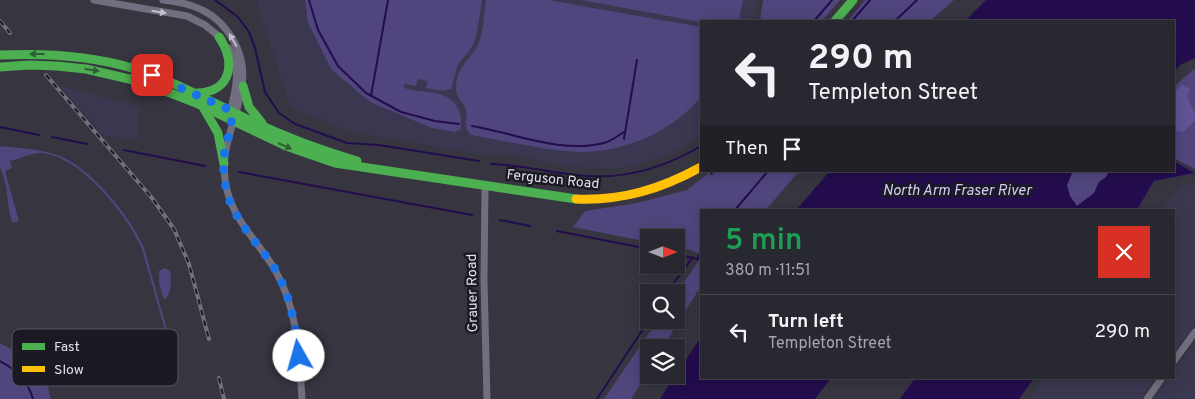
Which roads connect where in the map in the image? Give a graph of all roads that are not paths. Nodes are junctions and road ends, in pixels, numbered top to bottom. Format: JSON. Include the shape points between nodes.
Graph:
{"nodes":[{"id":1,"x":94,"y":0,"type":"edge"},
{"id":2,"x":164,"y":0,"type":"edge"},
{"id":3,"x":853,"y":0,"type":"edge"},
{"id":4,"x":836,"y":20,"type":"edge"},
{"id":5,"x":219,"y":37,"type":"junction"},
{"id":6,"x":0,"y":55,"type":"edge"},
{"id":7,"x":0,"y":66,"type":"edge"},
{"id":8,"x":243,"y":86,"type":"junction"},
{"id":9,"x":192,"y":92,"type":"junction"},
{"id":10,"x":203,"y":106,"type":"junction"},
{"id":11,"x":233,"y":115,"type":"junction"},
{"id":12,"x":279,"y":134,"type":"junction"},
{"id":13,"x":224,"y":164,"type":"junction"},
{"id":14,"x":700,"y":168,"type":"edge"},
{"id":15,"x":398,"y":171,"type":"junction"},
{"id":16,"x":485,"y":186,"type":"junction"},
{"id":17,"x":1195,"y":332,"type":"edge"},
{"id":18,"x":1175,"y":360,"type":"edge"},
{"id":19,"x":1161,"y":379,"type":"edge"},
{"id":20,"x":302,"y":399,"type":"edge"},
{"id":21,"x":487,"y":399,"type":"edge"},
{"id":22,"x":1147,"y":399,"type":"edge"}],
"edges":[{"from":1,"to":5,"type":"street","one_way":true,"via":[[187,16]]},
{"from":8,"to":2,"type":"street","one_way":true,"via":[[243,68],[238,51],[221,24],[191,5]]},
{"from":3,"to":4,"type":"street"},
{"from":5,"to":9,"type":"street","via":[[228,54],[227,78],[212,92]]},
{"from":5,"to":11,"type":"street","via":[[231,51],[236,72]]},
{"from":9,"to":6,"type":"street","one_way":true,"via":[[132,68],[100,60],[66,54]]},
{"from":7,"to":10,"type":"street","one_way":true,"via":[[65,66],[105,72],[165,90]]},
{"from":8,"to":11,"type":"street"},
{"from":8,"to":12,"type":"street","via":[[251,111]]},
{"from":9,"to":11,"type":"street"},
{"from":10,"to":11,"type":"street"},
{"from":10,"to":13,"type":"street","via":[[220,135]]},
{"from":11,"to":12,"type":"street"},
{"from":11,"to":13,"type":"street"},
{"from":11,"to":15,"type":"street","one_way":true,"via":[[287,147],[328,161]]},
{"from":12,"to":15,"type":"street","via":[[316,149]]},
{"from":13,"to":20,"type":"street","via":[[226,189],[237,217],[271,263],[287,294],[296,334]]},
{"from":14,"to":16,"type":"street","name":"Ferguson Road","via":[[672,184],[609,199],[568,199]]},
{"from":15,"to":16,"type":"street","name":"Ferguson Road"},
{"from":16,"to":21,"type":"street","name":"Grauer Road"},
{"from":17,"to":18,"type":"street"},
{"from":19,"to":22,"type":"street"}]}
